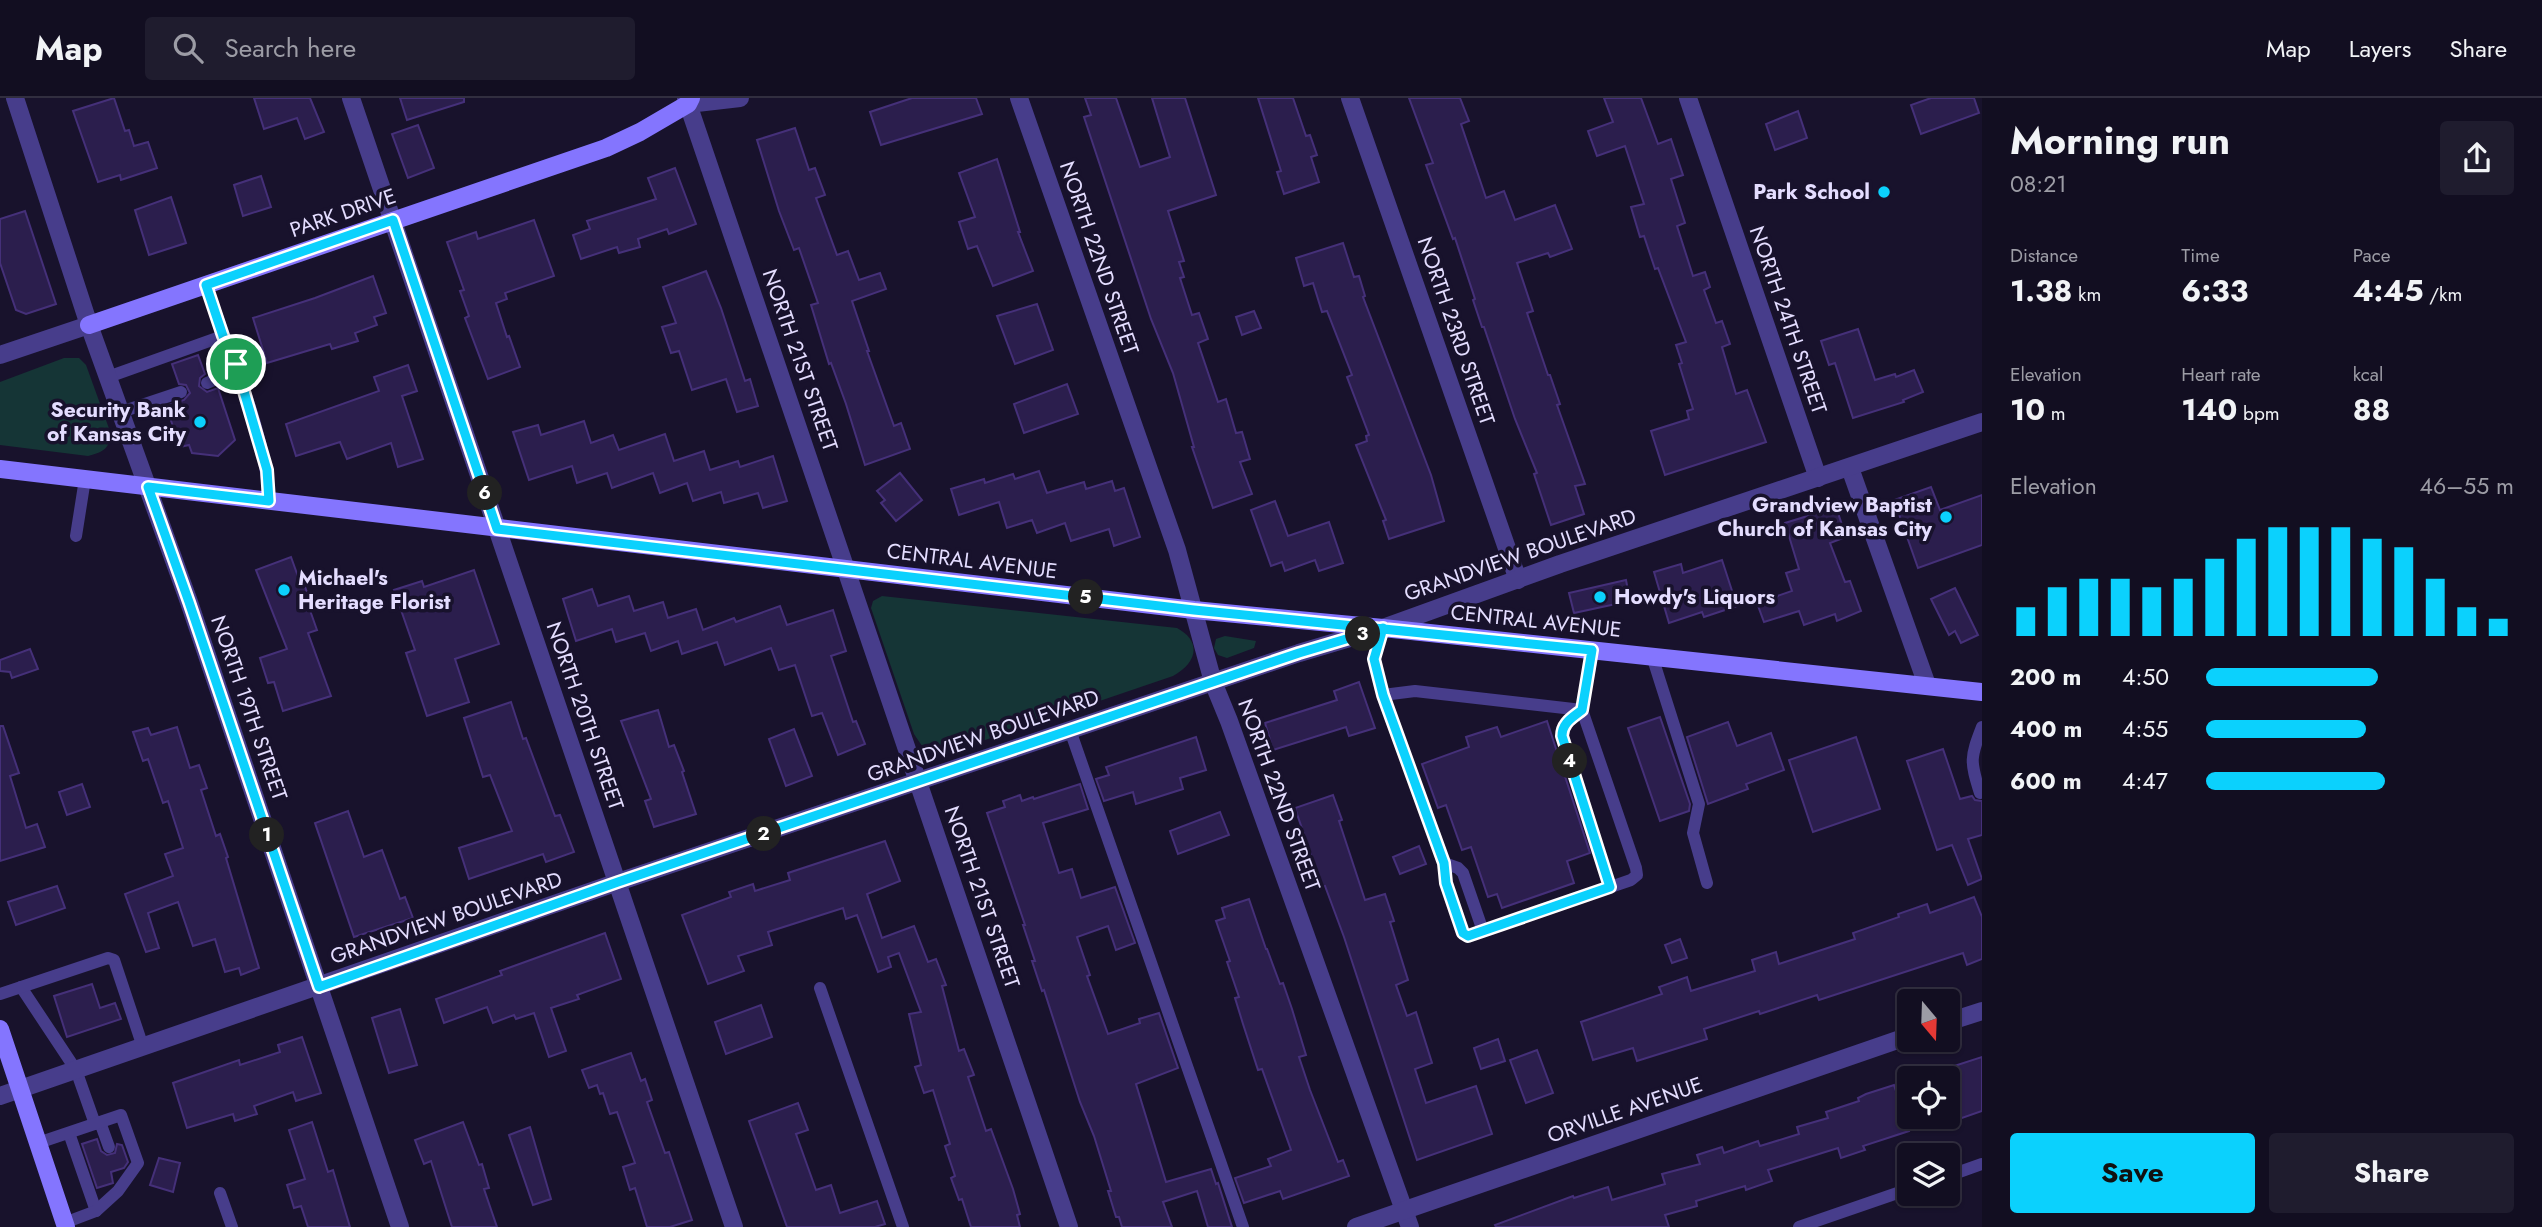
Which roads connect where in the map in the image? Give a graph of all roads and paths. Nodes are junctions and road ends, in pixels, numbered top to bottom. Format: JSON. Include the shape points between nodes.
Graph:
{"nodes":[{"id":1,"x":15,"y":98,"type":"edge"},
{"id":2,"x":351,"y":98,"type":"edge"},
{"id":3,"x":740,"y":98,"type":"edge"},
{"id":4,"x":1019,"y":98,"type":"edge"},
{"id":5,"x":1350,"y":98,"type":"edge"},
{"id":6,"x":1688,"y":98,"type":"edge"},
{"id":7,"x":688,"y":100,"type":"edge"},
{"id":8,"x":393,"y":220,"type":"junction"},
{"id":9,"x":206,"y":285,"type":"junction"},
{"id":10,"x":89,"y":325,"type":"junction"},
{"id":11,"x":223,"y":336,"type":"junction"},
{"id":12,"x":0,"y":355,"type":"edge"},
{"id":13,"x":236,"y":364,"type":"junction"},
{"id":14,"x":108,"y":377,"type":"junction"},
{"id":15,"x":208,"y":383,"type":"dead end"},
{"id":16,"x":181,"y":392,"type":"dead end"},
{"id":17,"x":121,"y":412,"type":"junction"},
{"id":18,"x":1982,"y":422,"type":"edge"},
{"id":19,"x":1850,"y":468,"type":"junction"},
{"id":20,"x":0,"y":469,"type":"edge"},
{"id":21,"x":1818,"y":478,"type":"junction"},
{"id":22,"x":85,"y":479,"type":"junction"},
{"id":23,"x":148,"y":487,"type":"junction"},
{"id":24,"x":269,"y":501,"type":"junction"},
{"id":25,"x":497,"y":529,"type":"junction"},
{"id":26,"x":76,"y":536,"type":"dead end"},
{"id":27,"x":846,"y":569,"type":"junction"},
{"id":28,"x":1518,"y":580,"type":"junction"},
{"id":29,"x":1194,"y":610,"type":"junction"},
{"id":30,"x":1383,"y":628,"type":"junction"},
{"id":31,"x":1592,"y":650,"type":"junction"},
{"id":32,"x":1652,"y":656,"type":"junction"},
{"id":33,"x":1213,"y":682,"type":"junction"},
{"id":34,"x":1927,"y":685,"type":"junction"},
{"id":35,"x":1982,"y":692,"type":"edge"},
{"id":36,"x":1383,"y":695,"type":"junction"},
{"id":37,"x":1582,"y":710,"type":"junction"},
{"id":38,"x":1982,"y":727,"type":"edge"},
{"id":39,"x":1070,"y":730,"type":"junction"},
{"id":40,"x":919,"y":782,"type":"junction"},
{"id":41,"x":1980,"y":793,"type":"dead end"},
{"id":42,"x":1444,"y":863,"type":"junction"},
{"id":43,"x":618,"y":882,"type":"junction"},
{"id":44,"x":1707,"y":883,"type":"dead end"},
{"id":45,"x":1610,"y":887,"type":"junction"},
{"id":46,"x":1483,"y":931,"type":"junction"},
{"id":47,"x":21,"y":987,"type":"junction"},
{"id":48,"x":319,"y":987,"type":"junction"},
{"id":49,"x":820,"y":988,"type":"dead end"},
{"id":50,"x":0,"y":994,"type":"edge"},
{"id":51,"x":1982,"y":1011,"type":"edge"},
{"id":52,"x":1960,"y":1019,"type":"edge"},
{"id":53,"x":0,"y":1029,"type":"edge"},
{"id":54,"x":1897,"y":1040,"type":"edge"},
{"id":55,"x":143,"y":1047,"type":"junction"},
{"id":56,"x":76,"y":1070,"type":"junction"},
{"id":57,"x":19,"y":1088,"type":"junction"},
{"id":58,"x":0,"y":1096,"type":"edge"},
{"id":59,"x":98,"y":1123,"type":"junction"},
{"id":60,"x":69,"y":1133,"type":"junction"},
{"id":61,"x":38,"y":1143,"type":"junction"},
{"id":62,"x":108,"y":1147,"type":"dead end"},
{"id":63,"x":1982,"y":1164,"type":"edge"},
{"id":64,"x":117,"y":1170,"type":"dead end"},
{"id":65,"x":1960,"y":1172,"type":"edge"},
{"id":66,"x":122,"y":1186,"type":"junction"},
{"id":67,"x":220,"y":1193,"type":"dead end"},
{"id":68,"x":1897,"y":1193,"type":"edge"},
{"id":69,"x":96,"y":1211,"type":"junction"},
{"id":70,"x":1407,"y":1218,"type":"edge"},
{"id":71,"x":65,"y":1225,"type":"edge"},
{"id":72,"x":232,"y":1227,"type":"edge"},
{"id":73,"x":400,"y":1227,"type":"edge"},
{"id":74,"x":734,"y":1227,"type":"edge"},
{"id":75,"x":903,"y":1227,"type":"edge"},
{"id":76,"x":1069,"y":1227,"type":"edge"},
{"id":77,"x":1244,"y":1227,"type":"edge"},
{"id":78,"x":1356,"y":1227,"type":"edge"},
{"id":79,"x":1799,"y":1227,"type":"edge"}],
"edges":[{"from":1,"to":10,"type":"street","name":"NORTH 19TH STREET"},
{"from":2,"to":8,"type":"street","name":"NORTH 20TH STREET"},
{"from":3,"to":7,"type":"street"},
{"from":4,"to":29,"type":"street","name":"NORTH 22ND STREET"},
{"from":5,"to":28,"type":"street","name":"NORTH 23RD STREET"},
{"from":6,"to":21,"type":"street","name":"NORTH 24TH STREET"},
{"from":7,"to":8,"type":"main road","name":"PARK DRIVE","via":[[606,148]]},
{"from":7,"to":27,"type":"street","name":"NORTH 21ST STREET"},
{"from":8,"to":9,"type":"main road","name":"PARK DRIVE"},
{"from":8,"to":25,"type":"street","name":"NORTH 20TH STREET"},
{"from":9,"to":10,"type":"main road","name":"PARK DRIVE"},
{"from":9,"to":11,"type":"lane"},
{"from":10,"to":12,"type":"street","name":"PARK DRIVE"},
{"from":10,"to":14,"type":"street","name":"NORTH 19TH STREET"},
{"from":11,"to":13,"type":"lane"},
{"from":11,"to":14,"type":"lane"},
{"from":13,"to":15,"type":"lane"},
{"from":13,"to":24,"type":"lane","via":[[267,470]]},
{"from":14,"to":17,"type":"street","name":"NORTH 19TH STREET"},
{"from":16,"to":17,"type":"lane"},
{"from":17,"to":23,"type":"street","name":"NORTH 19TH STREET"},
{"from":18,"to":19,"type":"street","name":"GRANDVIEW BOULEVARD"},
{"from":19,"to":21,"type":"street","name":"GRANDVIEW BOULEVARD"},
{"from":19,"to":34,"type":"street"},
{"from":20,"to":22,"type":"main road","name":"CENTRAL AVENUE"},
{"from":21,"to":28,"type":"street","name":"GRANDVIEW BOULEVARD"},
{"from":22,"to":23,"type":"main road","name":"CENTRAL AVENUE"},
{"from":22,"to":26,"type":"lane"},
{"from":23,"to":24,"type":"main road","name":"CENTRAL AVENUE"},
{"from":23,"to":48,"type":"street","name":"NORTH 19TH STREET"},
{"from":24,"to":25,"type":"main road","name":"CENTRAL AVENUE"},
{"from":25,"to":27,"type":"main road","name":"CENTRAL AVENUE"},
{"from":25,"to":43,"type":"street","name":"NORTH 20TH STREET"},
{"from":27,"to":29,"type":"main road","name":"CENTRAL AVENUE"},
{"from":27,"to":40,"type":"street","name":"NORTH 21ST STREET"},
{"from":28,"to":30,"type":"street","name":"GRANDVIEW BOULEVARD"},
{"from":29,"to":30,"type":"main road","name":"CENTRAL AVENUE"},
{"from":29,"to":33,"type":"street","name":"NORTH 22ND STREET"},
{"from":30,"to":31,"type":"main road","name":"CENTRAL AVENUE"},
{"from":30,"to":33,"type":"street","name":"GRANDVIEW BOULEVARD"},
{"from":30,"to":36,"type":"lane","via":[[1374,659]]},
{"from":31,"to":32,"type":"main road","name":"CENTRAL AVENUE"},
{"from":31,"to":37,"type":"lane"},
{"from":32,"to":34,"type":"main road","name":"CENTRAL AVENUE"},
{"from":32,"to":44,"type":"lane","via":[[1699,804],[1693,833]]},
{"from":33,"to":39,"type":"street","name":"GRANDVIEW BOULEVARD"},
{"from":33,"to":70,"type":"street","name":"NORTH 22ND STREET"},
{"from":34,"to":35,"type":"main road","name":"CENTRAL AVENUE"},
{"from":36,"to":37,"type":"lane","via":[[1415,691]]},
{"from":36,"to":42,"type":"lane"},
{"from":37,"to":45,"type":"lane","via":[[1566,723],[1562,736]]},
{"from":37,"to":45,"type":"lane","via":[[1636,868],[1637,875],[1631,880]]},
{"from":38,"to":41,"type":"lane","via":[[1971,755]]},
{"from":39,"to":40,"type":"street","name":"GRANDVIEW BOULEVARD"},
{"from":39,"to":77,"type":"lane"},
{"from":40,"to":43,"type":"street","name":"GRANDVIEW BOULEVARD"},
{"from":40,"to":76,"type":"street","name":"NORTH 21ST STREET"},
{"from":42,"to":46,"type":"lane","via":[[1463,873]]},
{"from":42,"to":46,"type":"lane","via":[[1463,933]]},
{"from":43,"to":48,"type":"street","name":"GRANDVIEW BOULEVARD"},
{"from":43,"to":74,"type":"street","name":"NORTH 20TH STREET"},
{"from":45,"to":46,"type":"lane"},
{"from":47,"to":50,"type":"lane"},
{"from":47,"to":55,"type":"lane","via":[[108,958],[114,960]]},
{"from":47,"to":56,"type":"lane"},
{"from":48,"to":55,"type":"street","name":"GRANDVIEW BOULEVARD"},
{"from":48,"to":73,"type":"street","name":"NORTH 19TH STREET"},
{"from":49,"to":75,"type":"lane"},
{"from":51,"to":52,"type":"street"},
{"from":53,"to":57,"type":"main road"},
{"from":54,"to":70,"type":"street","name":"ORVILLE AVENUE"},
{"from":55,"to":56,"type":"street","name":"GRANDVIEW BOULEVARD"},
{"from":56,"to":57,"type":"street","name":"GRANDVIEW BOULEVARD"},
{"from":56,"to":59,"type":"lane"},
{"from":57,"to":58,"type":"street","name":"GRANDVIEW BOULEVARD"},
{"from":57,"to":61,"type":"main road"},
{"from":59,"to":60,"type":"lane"},
{"from":59,"to":62,"type":"lane"},
{"from":59,"to":66,"type":"lane","via":[[121,1115],[138,1163]]},
{"from":60,"to":61,"type":"lane"},
{"from":60,"to":69,"type":"lane"},
{"from":61,"to":71,"type":"main road"},
{"from":63,"to":65,"type":"lane"},
{"from":64,"to":66,"type":"lane"},
{"from":66,"to":69,"type":"lane"},
{"from":67,"to":72,"type":"lane"},
{"from":68,"to":79,"type":"lane"},
{"from":69,"to":71,"type":"lane"},
{"from":70,"to":78,"type":"street","name":"ORVILLE AVENUE"}]}
